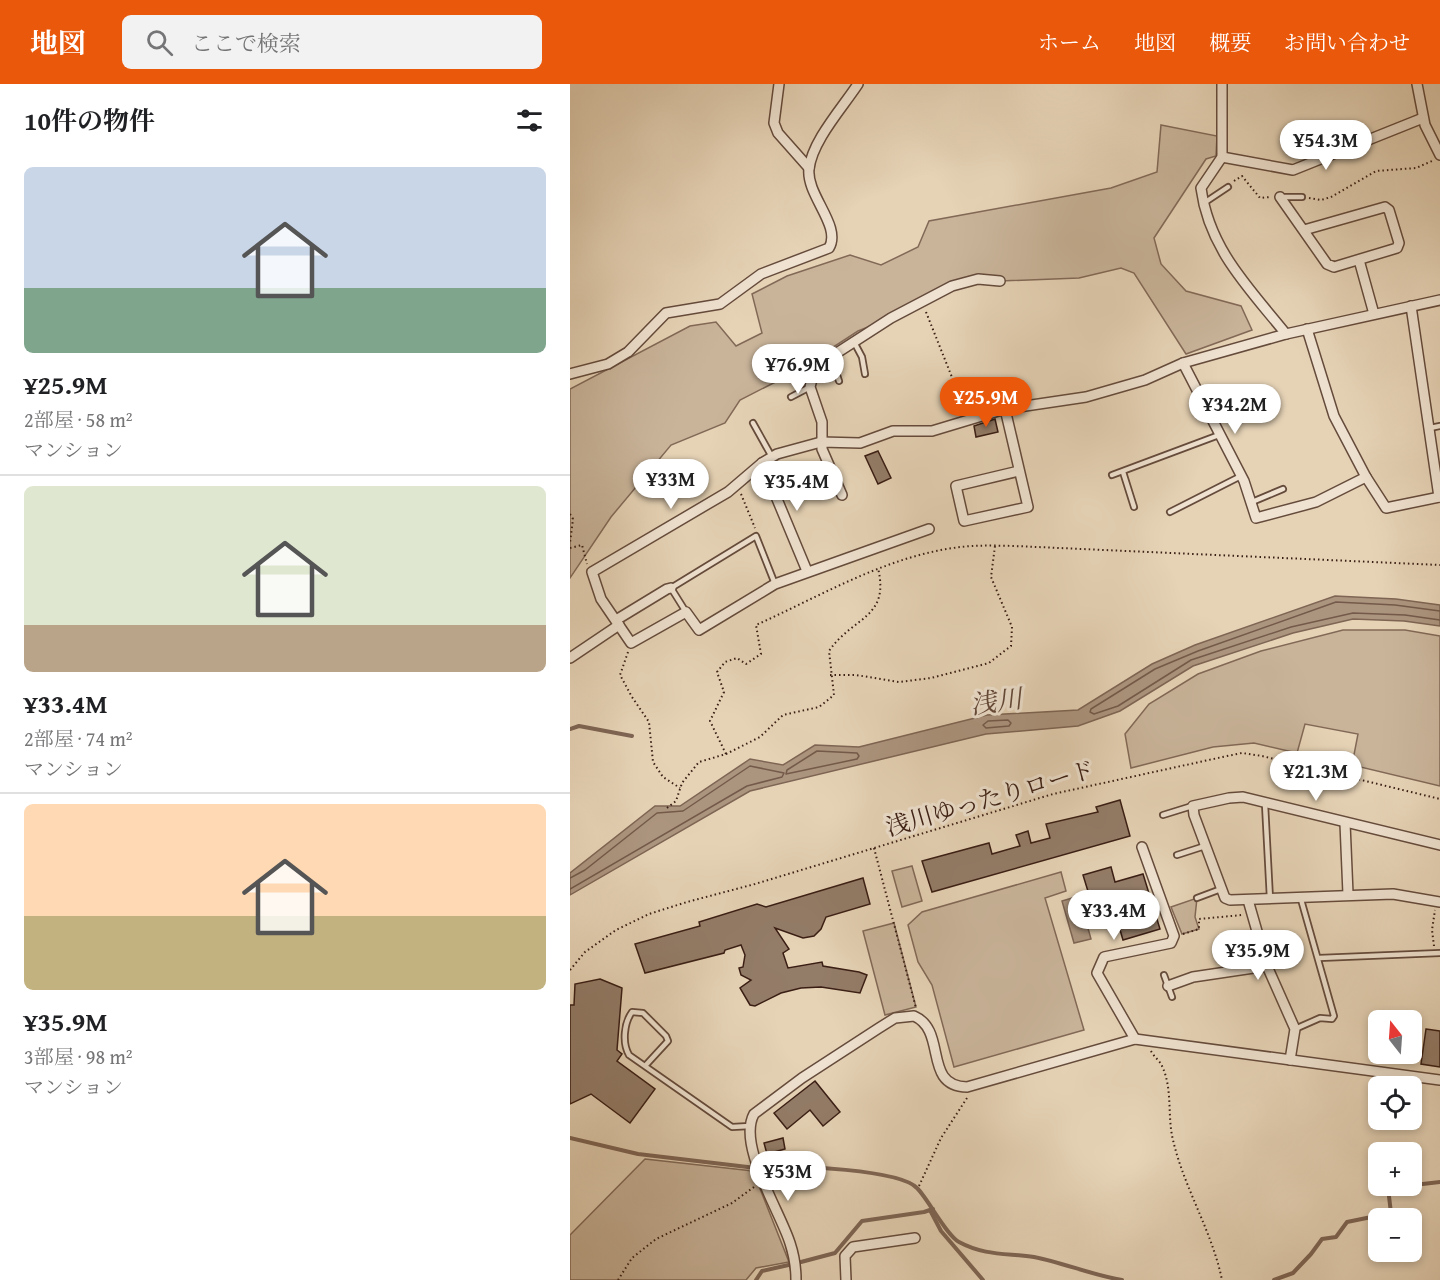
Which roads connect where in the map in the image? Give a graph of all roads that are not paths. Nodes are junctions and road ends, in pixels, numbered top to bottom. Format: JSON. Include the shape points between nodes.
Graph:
{"nodes":[{"id":1,"x":779,"y":84,"type":"edge"},
{"id":2,"x":858,"y":84,"type":"edge"},
{"id":3,"x":1222,"y":84,"type":"edge"},
{"id":4,"x":1417,"y":84,"type":"edge"},
{"id":5,"x":1423,"y":118,"type":"junction"},
{"id":6,"x":1222,"y":157,"type":"junction"},
{"id":7,"x":1437,"y":157,"type":"edge"},
{"id":8,"x":809,"y":168,"type":"junction"},
{"id":9,"x":1228,"y":187,"type":"road end"},
{"id":10,"x":1280,"y":196,"type":"joint"},
{"id":11,"x":1302,"y":198,"type":"road end"},
{"id":12,"x":1204,"y":203,"type":"junction"},
{"id":13,"x":1304,"y":230,"type":"junction"},
{"id":14,"x":1359,"y":260,"type":"junction"},
{"id":15,"x":1000,"y":281,"type":"dead end"},
{"id":16,"x":1440,"y":300,"type":"edge"},
{"id":17,"x":1411,"y":306,"type":"junction"},
{"id":18,"x":1374,"y":314,"type":"junction"},
{"id":19,"x":1307,"y":329,"type":"junction"},
{"id":20,"x":1286,"y":334,"type":"junction"},
{"id":21,"x":854,"y":342,"type":"junction"},
{"id":22,"x":831,"y":357,"type":"junction"},
{"id":23,"x":1183,"y":363,"type":"junction"},
{"id":24,"x":570,"y":374,"type":"edge"},
{"id":25,"x":865,"y":374,"type":"dead end"},
{"id":26,"x":839,"y":381,"type":"dead end"},
{"id":27,"x":810,"y":387,"type":"junction"},
{"id":28,"x":791,"y":397,"type":"dead end"},
{"id":29,"x":1005,"y":409,"type":"junction"},
{"id":30,"x":753,"y":423,"type":"dead end"},
{"id":31,"x":1435,"y":427,"type":"edge"},
{"id":32,"x":1220,"y":435,"type":"junction"},
{"id":33,"x":821,"y":442,"type":"junction"},
{"id":34,"x":772,"y":458,"type":"junction"},
{"id":35,"x":762,"y":464,"type":"junction"},
{"id":36,"x":1019,"y":471,"type":"junction"},
{"id":37,"x":1123,"y":472,"type":"junction"},
{"id":38,"x":1112,"y":475,"type":"dead end"},
{"id":39,"x":1241,"y":476,"type":"junction"},
{"id":40,"x":1366,"y":477,"type":"junction"},
{"id":41,"x":1283,"y":489,"type":"dead end"},
{"id":42,"x":842,"y":495,"type":"dead end"},
{"id":43,"x":1440,"y":497,"type":"edge"},
{"id":44,"x":1252,"y":502,"type":"junction"},
{"id":45,"x":1134,"y":507,"type":"dead end"},
{"id":46,"x":1170,"y":512,"type":"dead end"},
{"id":47,"x":929,"y":529,"type":"dead end"},
{"id":48,"x":807,"y":570,"type":"junction"},
{"id":49,"x":775,"y":584,"type":"junction"},
{"id":50,"x":671,"y":588,"type":"junction"},
{"id":51,"x":686,"y":612,"type":"junction"},
{"id":52,"x":618,"y":622,"type":"junction"},
{"id":53,"x":570,"y":658,"type":"edge"},
{"id":54,"x":1264,"y":804,"type":"junction"},
{"id":55,"x":1193,"y":806,"type":"junction"},
{"id":56,"x":1163,"y":815,"type":"dead end"},
{"id":57,"x":1345,"y":823,"type":"junction"},
{"id":58,"x":1205,"y":846,"type":"junction"},
{"id":59,"x":1440,"y":846,"type":"edge"},
{"id":60,"x":1142,"y":847,"type":"dead end"},
{"id":61,"x":1177,"y":855,"type":"dead end"},
{"id":62,"x":1221,"y":889,"type":"junction"},
{"id":63,"x":1348,"y":894,"type":"junction"},
{"id":64,"x":1300,"y":896,"type":"junction"},
{"id":65,"x":1197,"y":898,"type":"dead end"},
{"id":66,"x":1270,"y":898,"type":"junction"},
{"id":67,"x":1248,"y":900,"type":"junction"},
{"id":68,"x":1438,"y":902,"type":"edge"},
{"id":69,"x":1437,"y":953,"type":"edge"},
{"id":70,"x":1319,"y":958,"type":"junction"},
{"id":71,"x":1267,"y":966,"type":"junction"},
{"id":72,"x":1164,"y":975,"type":"dead end"},
{"id":73,"x":1168,"y":986,"type":"junction"},
{"id":74,"x":1172,"y":997,"type":"dead end"},
{"id":75,"x":1295,"y":1029,"type":"junction"},
{"id":76,"x":1135,"y":1039,"type":"junction"},
{"id":77,"x":1290,"y":1060,"type":"junction"},
{"id":78,"x":645,"y":1066,"type":"junction"},
{"id":79,"x":1440,"y":1080,"type":"edge"},
{"id":80,"x":750,"y":1126,"type":"junction"},
{"id":81,"x":915,"y":1238,"type":"dead end"},
{"id":82,"x":796,"y":1280,"type":"edge"},
{"id":83,"x":846,"y":1280,"type":"edge"}],
"edges":[{"from":1,"to":8,"type":"street","via":[[774,123]]},
{"from":2,"to":8,"type":"street","via":[[831,122]]},
{"from":3,"to":6,"type":"street"},
{"from":4,"to":5,"type":"street"},
{"from":5,"to":6,"type":"street","via":[[1293,170]]},
{"from":5,"to":7,"type":"street"},
{"from":6,"to":12,"type":"street","via":[[1201,188]]},
{"from":8,"to":24,"type":"street","via":[[813,192],[832,233],[829,248],[761,274],[720,304],[666,313],[628,352],[608,364]]},
{"from":9,"to":12,"type":"lane"},
{"from":10,"to":11,"type":"lane"},
{"from":10,"to":13,"type":"street"},
{"from":12,"to":20,"type":"street","via":[[1213,235],[1226,260]]},
{"from":13,"to":14,"type":"street","via":[[1328,264],[1334,267]]},
{"from":13,"to":14,"type":"street","via":[[1385,207],[1397,248]]},
{"from":14,"to":18,"type":"street"},
{"from":15,"to":21,"type":"street","via":[[978,279],[952,286]]},
{"from":16,"to":17,"type":"street"},
{"from":17,"to":18,"type":"street"},
{"from":17,"to":31,"type":"street"},
{"from":18,"to":19,"type":"street"},
{"from":19,"to":20,"type":"street"},
{"from":19,"to":40,"type":"street","via":[[1334,416]]},
{"from":20,"to":23,"type":"street"},
{"from":21,"to":22,"type":"street"},
{"from":21,"to":25,"type":"lane"},
{"from":22,"to":26,"type":"lane"},
{"from":22,"to":27,"type":"street","via":[[814,371]]},
{"from":23,"to":29,"type":"street","via":[[1145,380],[1086,397]]},
{"from":23,"to":32,"type":"street"},
{"from":27,"to":28,"type":"lane"},
{"from":27,"to":33,"type":"street","via":[[822,422]]},
{"from":29,"to":33,"type":"street","via":[[932,431],[893,431],[860,443]]},
{"from":29,"to":36,"type":"street"},
{"from":30,"to":34,"type":"lane"},
{"from":31,"to":43,"type":"street"},
{"from":32,"to":37,"type":"lane"},
{"from":32,"to":39,"type":"street"},
{"from":33,"to":34,"type":"street"},
{"from":33,"to":42,"type":"street"},
{"from":34,"to":35,"type":"street"},
{"from":35,"to":48,"type":"street"},
{"from":35,"to":52,"type":"street","via":[[738,486],[591,572],[601,599]]},
{"from":36,"to":36,"type":"street","via":[[956,486],[964,521],[1028,507]]},
{"from":37,"to":38,"type":"lane"},
{"from":37,"to":45,"type":"lane"},
{"from":39,"to":44,"type":"street"},
{"from":39,"to":46,"type":"lane"},
{"from":40,"to":43,"type":"street","via":[[1386,508]]},
{"from":40,"to":44,"type":"street","via":[[1294,510],[1256,518]]},
{"from":41,"to":44,"type":"lane"},
{"from":47,"to":48,"type":"street"},
{"from":48,"to":49,"type":"street"},
{"from":49,"to":50,"type":"lane","via":[[756,536]]},
{"from":49,"to":51,"type":"street","via":[[699,630]]},
{"from":50,"to":51,"type":"lane"},
{"from":50,"to":52,"type":"street"},
{"from":51,"to":52,"type":"street","via":[[631,643]]},
{"from":52,"to":53,"type":"street"},
{"from":54,"to":55,"type":"street","via":[[1236,797]]},
{"from":54,"to":57,"type":"street"},
{"from":54,"to":66,"type":"lane"},
{"from":55,"to":56,"type":"lane"},
{"from":55,"to":58,"type":"street"},
{"from":57,"to":59,"type":"street"},
{"from":57,"to":63,"type":"street"},
{"from":58,"to":61,"type":"lane"},
{"from":58,"to":62,"type":"street"},
{"from":60,"to":76,"type":"street","via":[[1174,936],[1171,942],[1104,957],[1097,973]]},
{"from":62,"to":65,"type":"lane"},
{"from":62,"to":67,"type":"street","via":[[1225,898]]},
{"from":63,"to":64,"type":"street"},
{"from":63,"to":68,"type":"street","via":[[1393,894]]},
{"from":64,"to":66,"type":"street"},
{"from":64,"to":70,"type":"lane"},
{"from":66,"to":67,"type":"street"},
{"from":67,"to":71,"type":"street"},
{"from":69,"to":70,"type":"lane"},
{"from":70,"to":75,"type":"lane","via":[[1334,1016]]},
{"from":71,"to":73,"type":"street","via":[[1193,977]]},
{"from":71,"to":75,"type":"street"},
{"from":72,"to":73,"type":"lane"},
{"from":73,"to":74,"type":"lane"},
{"from":75,"to":77,"type":"street"},
{"from":76,"to":77,"type":"street"},
{"from":76,"to":80,"type":"street","via":[[973,1085],[953,1085],[943,1077],[927,1024],[914,1016],[895,1018],[802,1078],[754,1114]]},
{"from":77,"to":79,"type":"street"},
{"from":78,"to":78,"type":"lane","via":[[624,1047],[632,1012],[643,1012],[668,1041]]},
{"from":78,"to":80,"type":"lane","via":[[732,1127]]},
{"from":80,"to":82,"type":"street","via":[[752,1150],[790,1241]]},
{"from":81,"to":83,"type":"street","via":[[853,1247],[845,1256]]}]}
